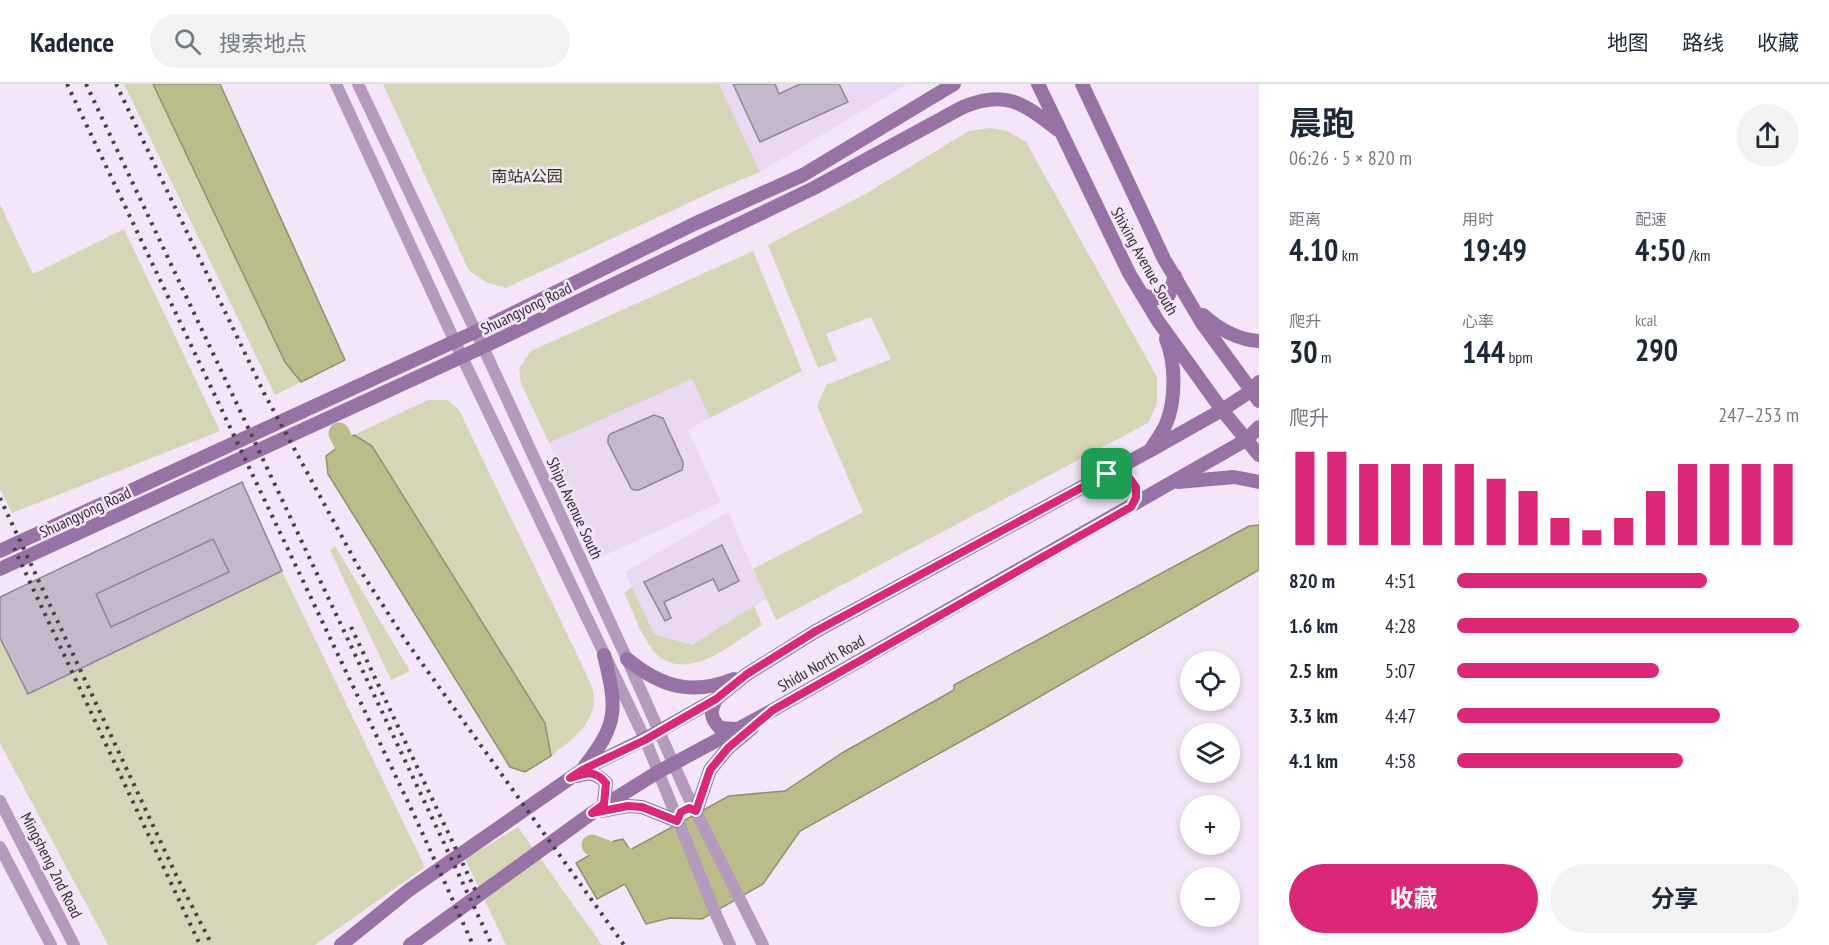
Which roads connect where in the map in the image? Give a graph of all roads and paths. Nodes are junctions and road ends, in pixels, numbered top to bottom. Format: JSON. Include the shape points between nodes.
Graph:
{"nodes":[{"id":1,"x":336,"y":84,"type":"edge"},
{"id":2,"x":358,"y":84,"type":"edge"},
{"id":3,"x":954,"y":84,"type":"edge"},
{"id":4,"x":1038,"y":84,"type":"edge"},
{"id":5,"x":1082,"y":84,"type":"edge"},
{"id":6,"x":1058,"y":129,"type":"junction"},
{"id":7,"x":1175,"y":276,"type":"junction"},
{"id":8,"x":1142,"y":294,"type":"junction"},
{"id":9,"x":1193,"y":307,"type":"junction"},
{"id":10,"x":1158,"y":321,"type":"junction"},
{"id":11,"x":475,"y":332,"type":"junction"},
{"id":12,"x":456,"y":340,"type":"junction"},
{"id":13,"x":1259,"y":341,"type":"edge"},
{"id":14,"x":483,"y":347,"type":"junction"},
{"id":15,"x":462,"y":357,"type":"junction"},
{"id":16,"x":1256,"y":391,"type":"edge"},
{"id":17,"x":1222,"y":410,"type":"junction"},
{"id":18,"x":1259,"y":427,"type":"edge"},
{"id":19,"x":1246,"y":440,"type":"junction"},
{"id":20,"x":1151,"y":450,"type":"junction"},
{"id":21,"x":1259,"y":455,"type":"edge"},
{"id":22,"x":1107,"y":474,"type":"junction"},
{"id":23,"x":1259,"y":482,"type":"edge"},
{"id":24,"x":1173,"y":483,"type":"junction"},
{"id":25,"x":1131,"y":507,"type":"junction"},
{"id":26,"x":0,"y":551,"type":"edge"},
{"id":27,"x":0,"y":569,"type":"edge"},
{"id":28,"x":607,"y":616,"type":"junction"},
{"id":29,"x":590,"y":628,"type":"junction"},
{"id":30,"x":604,"y":655,"type":"junction"},
{"id":31,"x":627,"y":659,"type":"junction"},
{"id":32,"x":747,"y":674,"type":"junction"},
{"id":33,"x":716,"y":699,"type":"junction"},
{"id":34,"x":773,"y":710,"type":"junction"},
{"id":35,"x":738,"y":729,"type":"junction"},
{"id":36,"x":660,"y":731,"type":"junction"},
{"id":37,"x":645,"y":740,"type":"junction"},
{"id":38,"x":673,"y":764,"type":"junction"},
{"id":39,"x":658,"y":772,"type":"junction"},
{"id":40,"x":576,"y":774,"type":"junction"},
{"id":41,"x":0,"y":801,"type":"edge"},
{"id":42,"x":604,"y":804,"type":"junction"},
{"id":43,"x":696,"y":811,"type":"junction"},
{"id":44,"x":592,"y":813,"type":"junction"},
{"id":45,"x":677,"y":821,"type":"junction"},
{"id":46,"x":0,"y":847,"type":"edge"},
{"id":47,"x":51,"y":945,"type":"edge"},
{"id":48,"x":74,"y":945,"type":"edge"},
{"id":49,"x":341,"y":945,"type":"edge"},
{"id":50,"x":410,"y":945,"type":"edge"},
{"id":51,"x":730,"y":945,"type":"edge"},
{"id":52,"x":763,"y":945,"type":"edge"}],
"edges":[{"from":1,"to":12,"type":"street"},
{"from":2,"to":11,"type":"street","name":"Shipu Avenue South"},
{"from":3,"to":11,"type":"main road","name":"Shuangyong Road","via":[[803,176],[694,224]]},
{"from":4,"to":6,"type":"main road","name":"Shixing Avenue South"},
{"from":5,"to":7,"type":"main road","name":"Shixing Avenue South"},
{"from":6,"to":8,"type":"main road","name":"Shixing Avenue South"},
{"from":6,"to":14,"type":"main road","name":"Shuangyong Road","via":[[1027,106],[1005,99],[982,99],[814,188]]},
{"from":7,"to":8,"type":"main road","via":[[1169,295],[1160,299]]},
{"from":7,"to":9,"type":"main road","name":"Shixing Avenue South"},
{"from":8,"to":10,"type":"main road","name":"Shixing Avenue South"},
{"from":9,"to":13,"type":"main road","via":[[1220,329]]},
{"from":9,"to":16,"type":"main road","name":"Shixing Avenue South"},
{"from":10,"to":17,"type":"main road","name":"Shixing Avenue South"},
{"from":10,"to":20,"type":"main road","via":[[1173,360],[1173,384],[1166,423]]},
{"from":11,"to":12,"type":"main road","name":"Shuangyong Road"},
{"from":11,"to":14,"type":"street","name":"Shipu Avenue South"},
{"from":12,"to":15,"type":"street"},
{"from":12,"to":26,"type":"main road","name":"Shuangyong Road"},
{"from":14,"to":15,"type":"main road","name":"Shuangyong Road"},
{"from":14,"to":28,"type":"street","name":"Shipu Avenue South"},
{"from":15,"to":27,"type":"main road","name":"Shuangyong Road"},
{"from":15,"to":29,"type":"street"},
{"from":16,"to":17,"type":"main road","name":"Shidu North Road"},
{"from":17,"to":19,"type":"main road","name":"Shixing Avenue South"},
{"from":17,"to":20,"type":"main road","name":"Shidu North Road"},
{"from":18,"to":19,"type":"main road","name":"Shidu North Road"},
{"from":19,"to":21,"type":"main road","name":"Shixing Avenue South"},
{"from":19,"to":24,"type":"main road","name":"Shidu North Road"},
{"from":20,"to":22,"type":"main road","name":"Shidu North Road"},
{"from":22,"to":25,"type":"street","via":[[1118,472],[1128,476],[1136,487]]},
{"from":22,"to":32,"type":"main road","name":"Shidu North Road","via":[[816,631]]},
{"from":23,"to":24,"type":"main road","via":[[1234,477]]},
{"from":24,"to":25,"type":"main road","name":"Shidu North Road"},
{"from":25,"to":34,"type":"main road","name":"Shidu North Road"},
{"from":28,"to":29,"type":"street","via":[[606,631]]},
{"from":28,"to":31,"type":"street","name":"Shipu Avenue South"},
{"from":29,"to":30,"type":"street"},
{"from":30,"to":37,"type":"street"},
{"from":30,"to":40,"type":"main road","via":[[613,694],[610,729]]},
{"from":31,"to":32,"type":"main road","via":[[658,680],[696,688],[717,686]]},
{"from":31,"to":36,"type":"street","name":"Shipu Avenue South"},
{"from":32,"to":33,"type":"main road"},
{"from":33,"to":35,"type":"main road","via":[[711,716],[714,722],[720,728]]},
{"from":33,"to":36,"type":"main road"},
{"from":34,"to":35,"type":"main road","name":"Shidu North Road"},
{"from":34,"to":43,"type":"main road","via":[[728,748],[710,770]]},
{"from":35,"to":38,"type":"main road","name":"Shidu North Road"},
{"from":36,"to":37,"type":"main road"},
{"from":36,"to":38,"type":"street","name":"Shipu Avenue South"},
{"from":37,"to":39,"type":"street"},
{"from":37,"to":40,"type":"main road"},
{"from":38,"to":39,"type":"main road","name":"Shidu North Road"},
{"from":38,"to":43,"type":"street","name":"Shipu Avenue South"},
{"from":39,"to":42,"type":"main road","name":"Shidu North Road"},
{"from":39,"to":45,"type":"street"},
{"from":40,"to":42,"type":"main road","via":[[599,775],[606,783]]},
{"from":40,"to":49,"type":"main road","via":[[408,890]]},
{"from":41,"to":48,"type":"street","name":"Mingsheng 2nd Road"},
{"from":42,"to":44,"type":"main road","name":"Shidu North Road"},
{"from":43,"to":45,"type":"street","via":[[689,808],[681,812]]},
{"from":43,"to":52,"type":"street","name":"Shipu Avenue South"},
{"from":44,"to":45,"type":"main road","via":[[642,807]]},
{"from":44,"to":50,"type":"main road","name":"Shidu North Road"},
{"from":45,"to":51,"type":"street"},
{"from":46,"to":47,"type":"street"}]}
